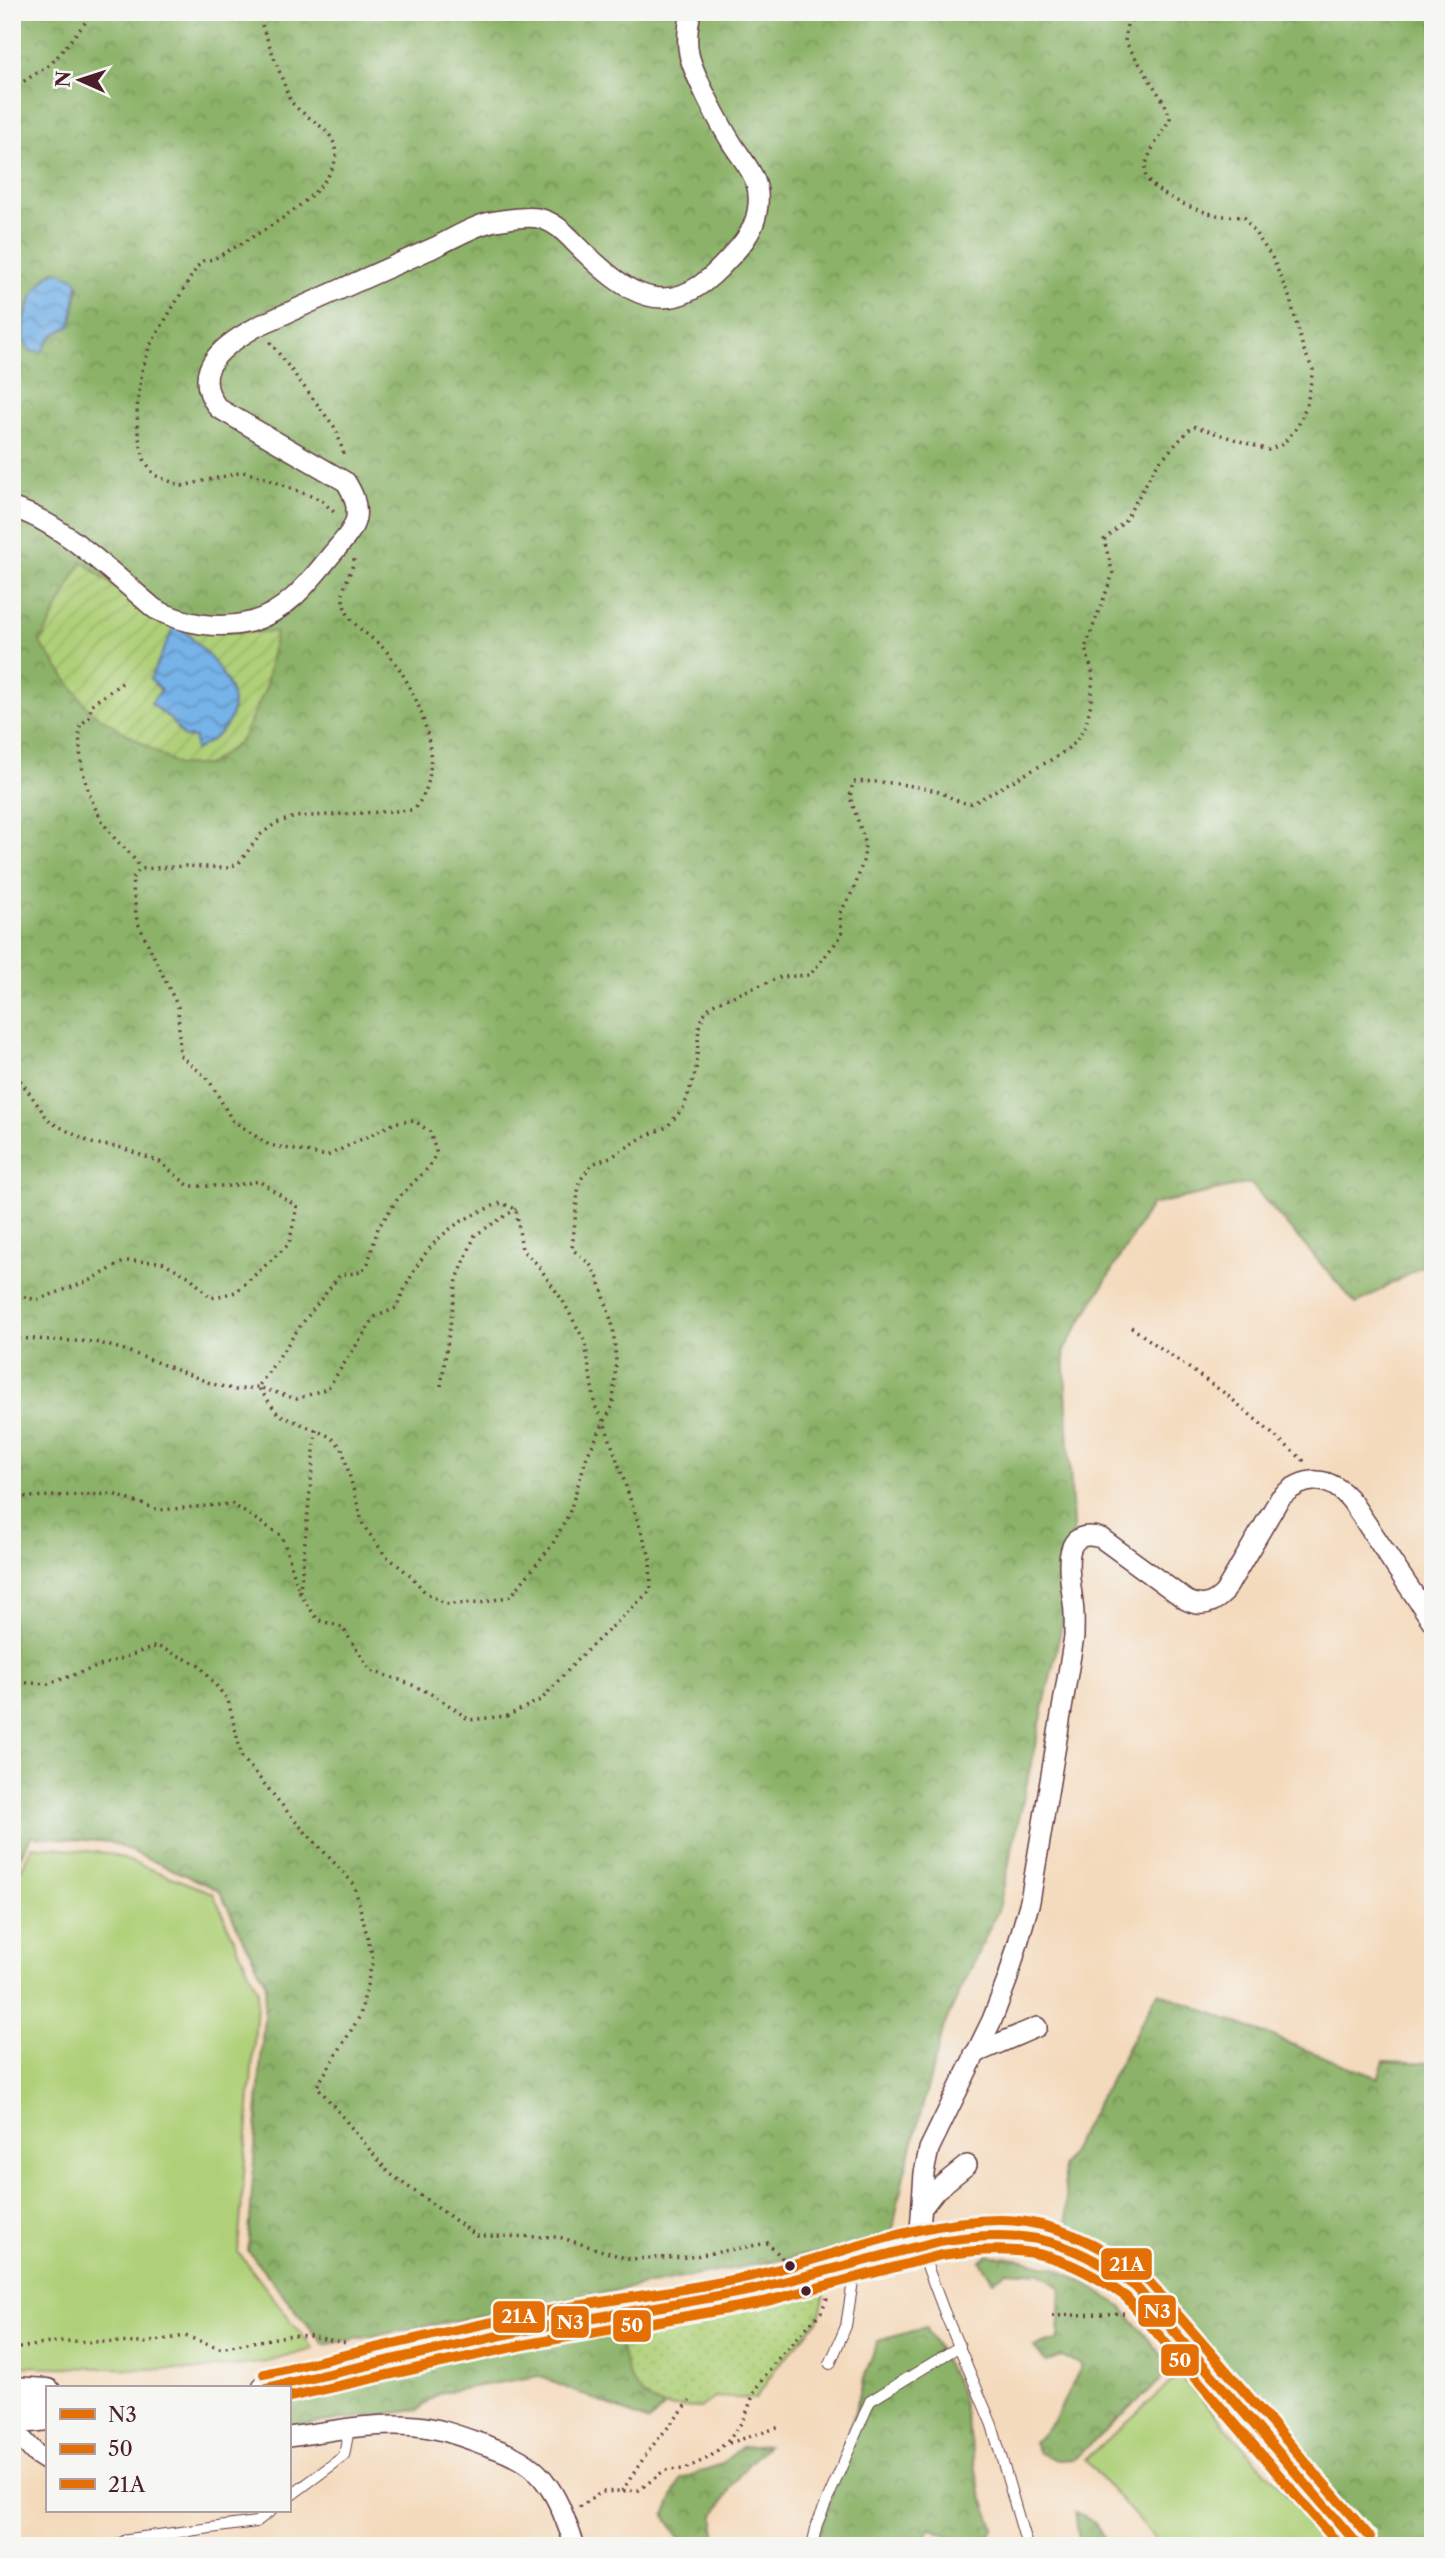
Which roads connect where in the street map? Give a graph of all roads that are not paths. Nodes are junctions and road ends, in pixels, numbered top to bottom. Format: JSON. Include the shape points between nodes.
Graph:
{"nodes":[{"id":1,"x":691,"y":12,"type":"edge"},
{"id":2,"x":12,"y":508,"type":"edge"},
{"id":3,"x":1433,"y":1623,"type":"edge"},
{"id":4,"x":1037,"y":2027,"type":"dead end"},
{"id":5,"x":974,"y":2054,"type":"junction"},
{"id":6,"x":967,"y":2165,"type":"dead end"},
{"id":7,"x":922,"y":2208,"type":"junction"},
{"id":8,"x":919,"y":2245,"type":"junction"},
{"id":9,"x":853,"y":2264,"type":"junction"},
{"id":10,"x":960,"y":2346,"type":"junction"},
{"id":11,"x":830,"y":2364,"type":"dead end"},
{"id":12,"x":276,"y":2386,"type":"edge"},
{"id":13,"x":46,"y":2417,"type":"edge"},
{"id":14,"x":46,"y":2418,"type":"edge"},
{"id":15,"x":12,"y":2420,"type":"edge"},
{"id":16,"x":12,"y":2428,"type":"edge"},
{"id":17,"x":349,"y":2429,"type":"junction"},
{"id":18,"x":290,"y":2437,"type":"edge"},
{"id":19,"x":30,"y":2448,"type":"junction"},
{"id":20,"x":46,"y":2460,"type":"edge"},
{"id":21,"x":290,"y":2496,"type":"edge"},
{"id":22,"x":270,"y":2512,"type":"edge"},
{"id":23,"x":115,"y":2546,"type":"edge"},
{"id":24,"x":575,"y":2546,"type":"edge"},
{"id":25,"x":812,"y":2546,"type":"edge"},
{"id":26,"x":1027,"y":2546,"type":"edge"},
{"id":27,"x":1359,"y":2546,"type":"edge"}],
"edges":[{"from":1,"to":2,"type":"street","via":[[689,57],[758,191],[751,231],[707,281],[666,299],[644,296],[623,286],[564,230],[538,218],[492,221],[258,326],[222,348],[212,361],[211,398],[218,408],[346,482],[354,493],[355,520],[350,533],[282,607],[253,621],[187,622],[155,608],[53,526]]},
{"from":3,"to":5,"type":"street","via":[[1352,1502],[1329,1482],[1302,1482],[1280,1499],[1224,1592],[1208,1605],[1186,1600],[1101,1538],[1079,1539],[1070,1551],[1068,1574],[1074,1637],[1035,1878],[1008,1978]]},
{"from":4,"to":5,"type":"street"},
{"from":5,"to":7,"type":"street","via":[[929,2149]]},
{"from":6,"to":7,"type":"street"},
{"from":7,"to":8,"type":"street"},
{"from":8,"to":9,"type":"main road"},
{"from":8,"to":10,"type":"lane"},
{"from":8,"to":27,"type":"main road","via":[[999,2234],[1028,2236],[1097,2260],[1116,2272],[1136,2287]]},
{"from":9,"to":11,"type":"lane","via":[[846,2326]]},
{"from":9,"to":12,"type":"main road","via":[[753,2290],[551,2325]]},
{"from":10,"to":25,"type":"lane","via":[[870,2401],[817,2524]]},
{"from":10,"to":26,"type":"lane","via":[[992,2425]]},
{"from":13,"to":15,"type":"main road"},
{"from":14,"to":19,"type":"street","via":[[31,2430]]},
{"from":16,"to":19,"type":"street"},
{"from":17,"to":18,"type":"street"},
{"from":17,"to":21,"type":"lane","via":[[344,2456]]},
{"from":17,"to":24,"type":"street","via":[[418,2426],[500,2450],[544,2480]]},
{"from":19,"to":20,"type":"street"},
{"from":22,"to":23,"type":"lane","via":[[256,2522],[128,2539]]}]}
